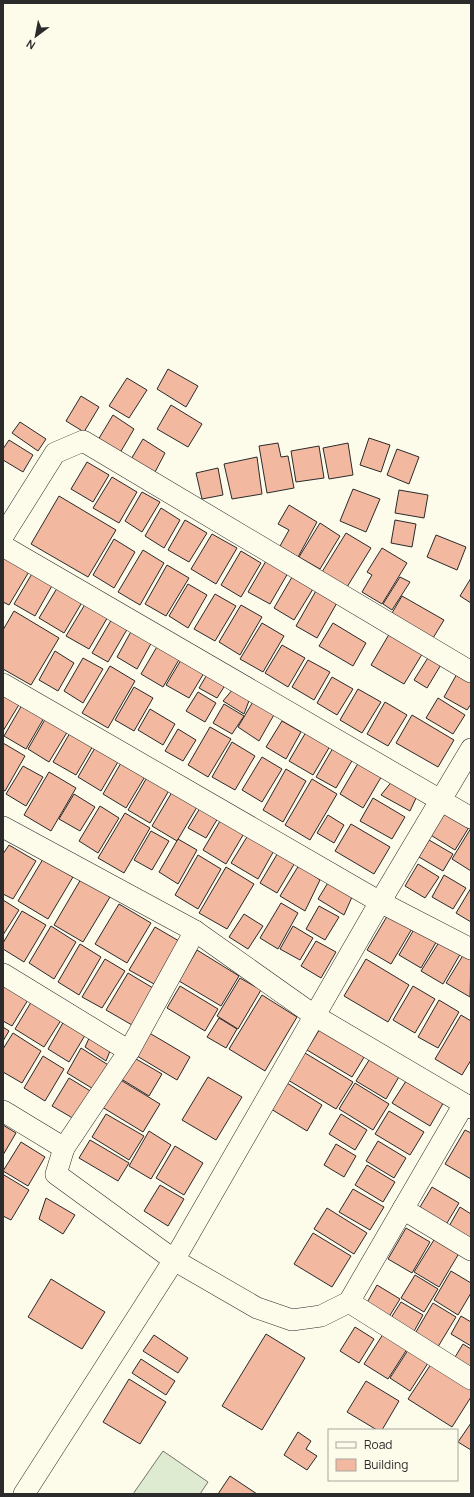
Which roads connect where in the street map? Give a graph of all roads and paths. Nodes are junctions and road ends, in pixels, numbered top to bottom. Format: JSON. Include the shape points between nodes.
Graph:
{"nodes":[{"id":1,"x":3,"y":536,"type":"edge"},
{"id":2,"x":3,"y":546,"type":"edge"},
{"id":3,"x":471,"y":672,"type":"edge"},
{"id":4,"x":3,"y":684,"type":"edge"},
{"id":5,"x":471,"y":749,"type":"edge"},
{"id":6,"x":440,"y":800,"type":"junction"},
{"id":7,"x":471,"y":818,"type":"edge"},
{"id":8,"x":3,"y":827,"type":"edge"},
{"id":9,"x":380,"y":902,"type":"junction"},
{"id":10,"x":195,"y":931,"type":"junction"},
{"id":11,"x":471,"y":949,"type":"edge"},
{"id":12,"x":3,"y":974,"type":"edge"},
{"id":13,"x":315,"y":1016,"type":"junction"},
{"id":14,"x":129,"y":1051,"type":"junction"},
{"id":15,"x":467,"y":1106,"type":"edge"},
{"id":16,"x":3,"y":1111,"type":"edge"},
{"id":17,"x":64,"y":1148,"type":"junction"},
{"id":18,"x":403,"y":1209,"type":"junction"},
{"id":19,"x":471,"y":1250,"type":"edge"},
{"id":20,"x":174,"y":1260,"type":"junction"},
{"id":21,"x":349,"y":1302,"type":"junction"},
{"id":22,"x":471,"y":1379,"type":"edge"},
{"id":23,"x":24,"y":1494,"type":"edge"}],
"edges":[{"from":1,"to":3,"type":"street","via":[[55,453],[83,441]]},
{"from":2,"to":6,"type":"street"},
{"from":4,"to":9,"type":"street"},
{"from":5,"to":6,"type":"street"},
{"from":6,"to":7,"type":"street"},
{"from":6,"to":9,"type":"street"},
{"from":8,"to":10,"type":"street"},
{"from":9,"to":11,"type":"street"},
{"from":9,"to":13,"type":"street"},
{"from":10,"to":13,"type":"street"},
{"from":10,"to":14,"type":"street"},
{"from":12,"to":14,"type":"street"},
{"from":13,"to":15,"type":"street"},
{"from":13,"to":20,"type":"street"},
{"from":14,"to":17,"type":"street"},
{"from":15,"to":18,"type":"street"},
{"from":16,"to":17,"type":"street"},
{"from":17,"to":20,"type":"street","via":[[56,1174]]},
{"from":18,"to":19,"type":"street"},
{"from":18,"to":21,"type":"street"},
{"from":20,"to":21,"type":"street","via":[[257,1308],[292,1320],[321,1316]]},
{"from":20,"to":23,"type":"street"},
{"from":21,"to":22,"type":"street"}]}
